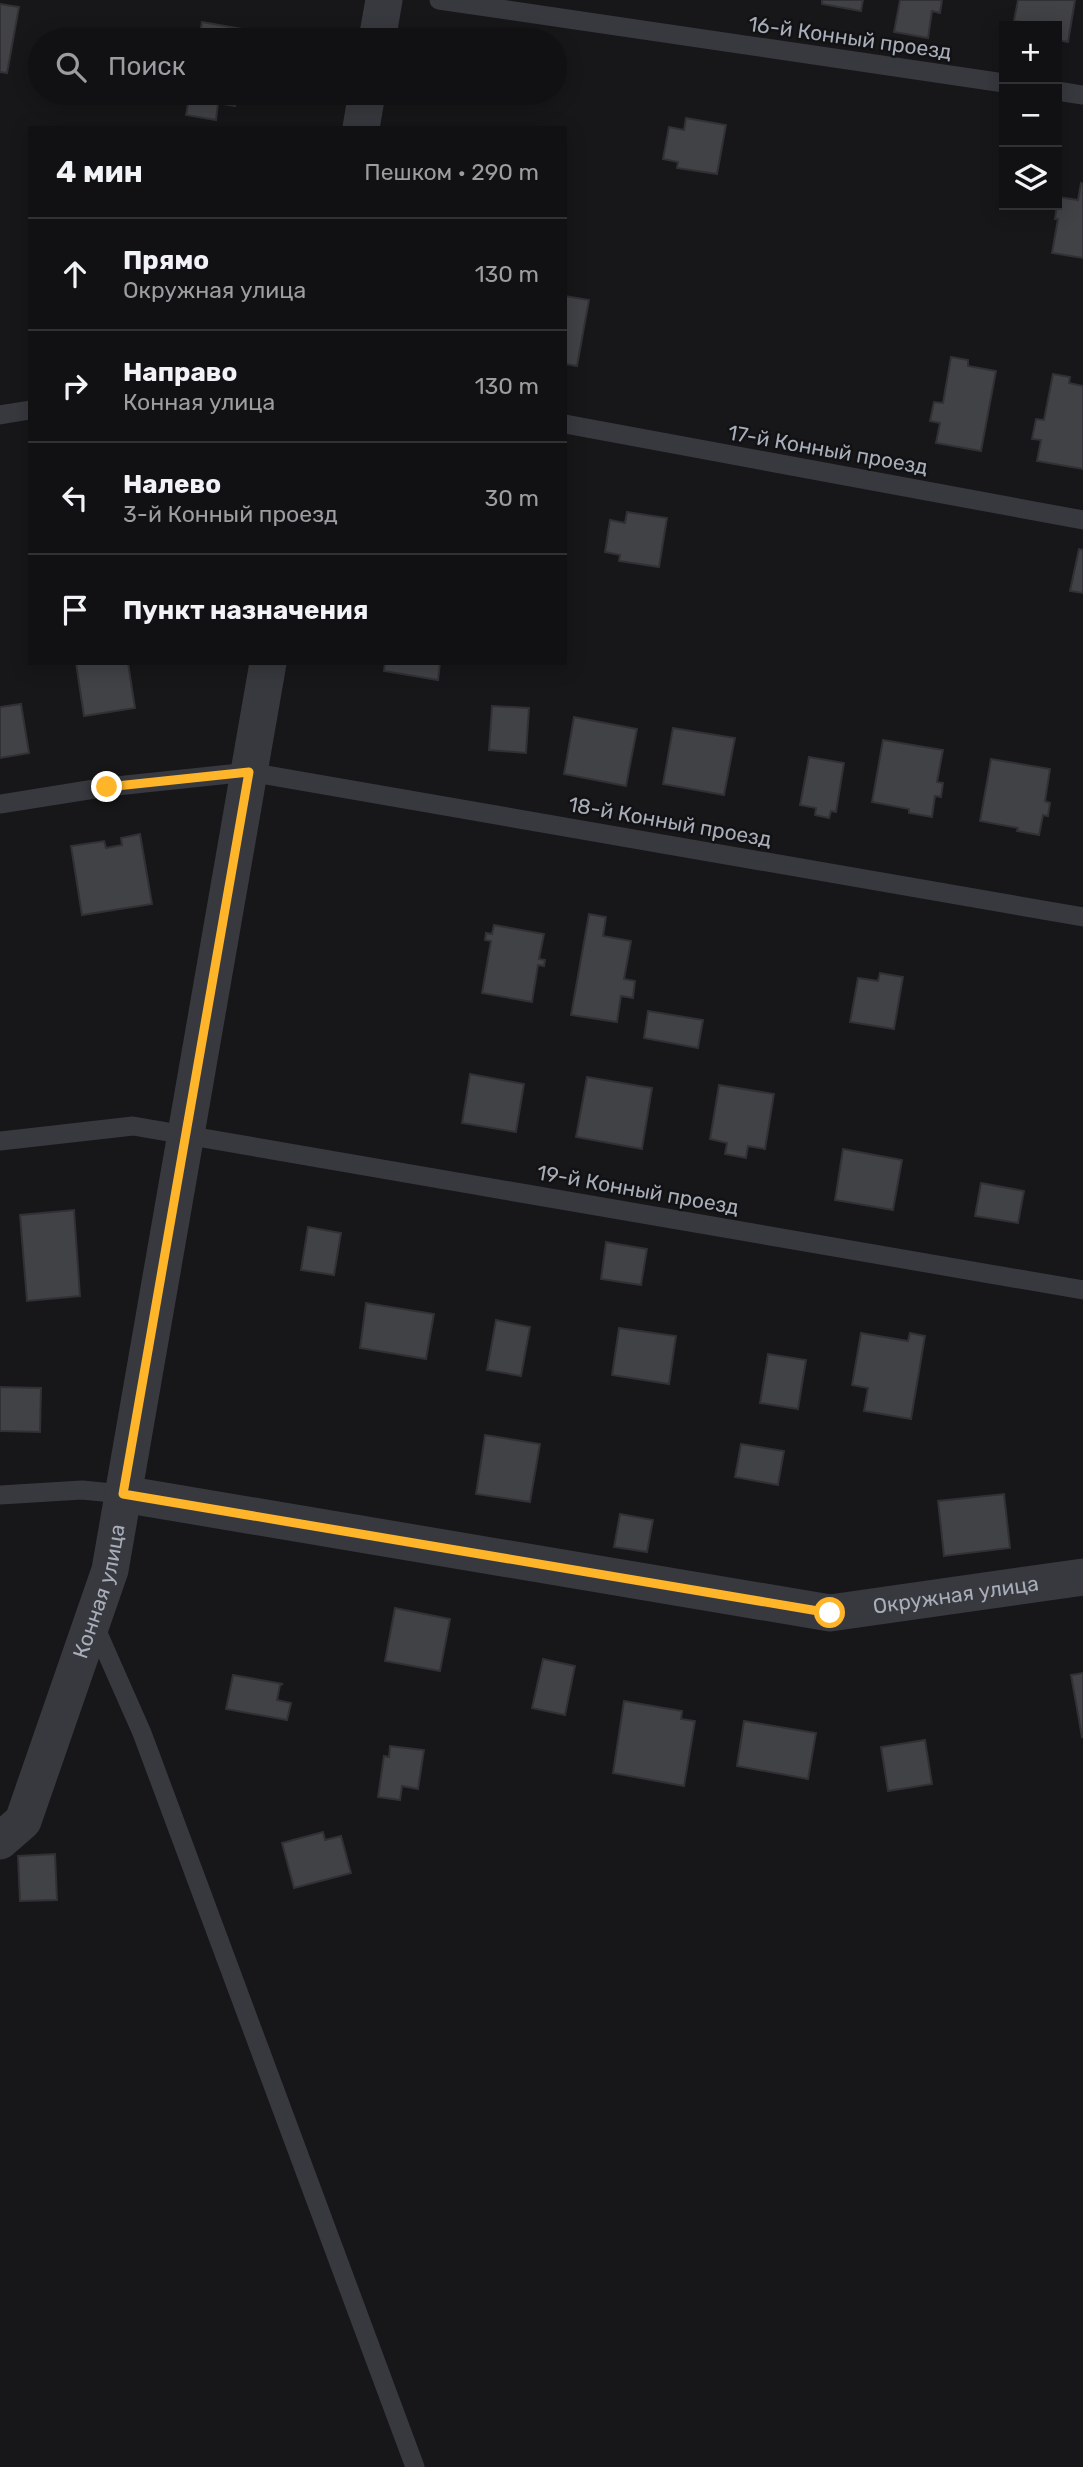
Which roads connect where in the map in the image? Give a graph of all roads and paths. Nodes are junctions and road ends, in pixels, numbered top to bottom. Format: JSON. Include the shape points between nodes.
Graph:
{"nodes":[{"id":1,"x":384,"y":0,"type":"edge"},
{"id":2,"x":439,"y":0,"type":"edge"},
{"id":3,"x":379,"y":28,"type":"edge"},
{"id":4,"x":999,"y":82,"type":"edge"},
{"id":5,"x":1062,"y":92,"type":"edge"},
{"id":6,"x":1083,"y":95,"type":"edge"},
{"id":7,"x":366,"y":105,"type":"edge"},
{"id":8,"x":361,"y":126,"type":"edge"},
{"id":9,"x":28,"y":410,"type":"edge"},
{"id":10,"x":0,"y":415,"type":"edge"},
{"id":11,"x":567,"y":424,"type":"edge"},
{"id":12,"x":1083,"y":520,"type":"edge"},
{"id":13,"x":268,"y":665,"type":"edge"},
{"id":14,"x":249,"y":772,"type":"junction"},
{"id":15,"x":0,"y":804,"type":"edge"},
{"id":16,"x":1083,"y":916,"type":"edge"},
{"id":17,"x":186,"y":1136,"type":"junction"},
{"id":18,"x":0,"y":1141,"type":"edge"},
{"id":19,"x":1083,"y":1290,"type":"edge"},
{"id":20,"x":123,"y":1494,"type":"junction"},
{"id":21,"x":0,"y":1495,"type":"edge"},
{"id":22,"x":1083,"y":1577,"type":"edge"},
{"id":23,"x":92,"y":1621,"type":"junction"},
{"id":24,"x":0,"y":1841,"type":"edge"},
{"id":25,"x":415,"y":2467,"type":"edge"}],
"edges":[{"from":1,"to":3,"type":"street"},
{"from":2,"to":4,"type":"lane","name":"16-й Конный проезд"},
{"from":5,"to":6,"type":"lane"},
{"from":7,"to":8,"type":"street"},
{"from":9,"to":10,"type":"lane"},
{"from":11,"to":12,"type":"lane","name":"17-й Конный проезд"},
{"from":13,"to":14,"type":"street","name":"Конная улица"},
{"from":14,"to":15,"type":"lane","name":"18-й Конный проезд"},
{"from":14,"to":16,"type":"lane","name":"18-й Конный проезд"},
{"from":14,"to":17,"type":"street","name":"Конная улица"},
{"from":17,"to":18,"type":"lane","name":"19-й Конный проезд","via":[[133,1126]]},
{"from":17,"to":19,"type":"lane","name":"19-й Конный проезд"},
{"from":17,"to":20,"type":"street","name":"Конная улица"},
{"from":20,"to":21,"type":"lane","via":[[82,1490]]},
{"from":20,"to":22,"type":"street","name":"Окружная улица","via":[[830,1613]]},
{"from":20,"to":23,"type":"street","name":"Конная улица","via":[[110,1570]]},
{"from":23,"to":24,"type":"street","name":"Конная улица","via":[[23,1821]]},
{"from":23,"to":25,"type":"lane","via":[[142,1733]]}]}
